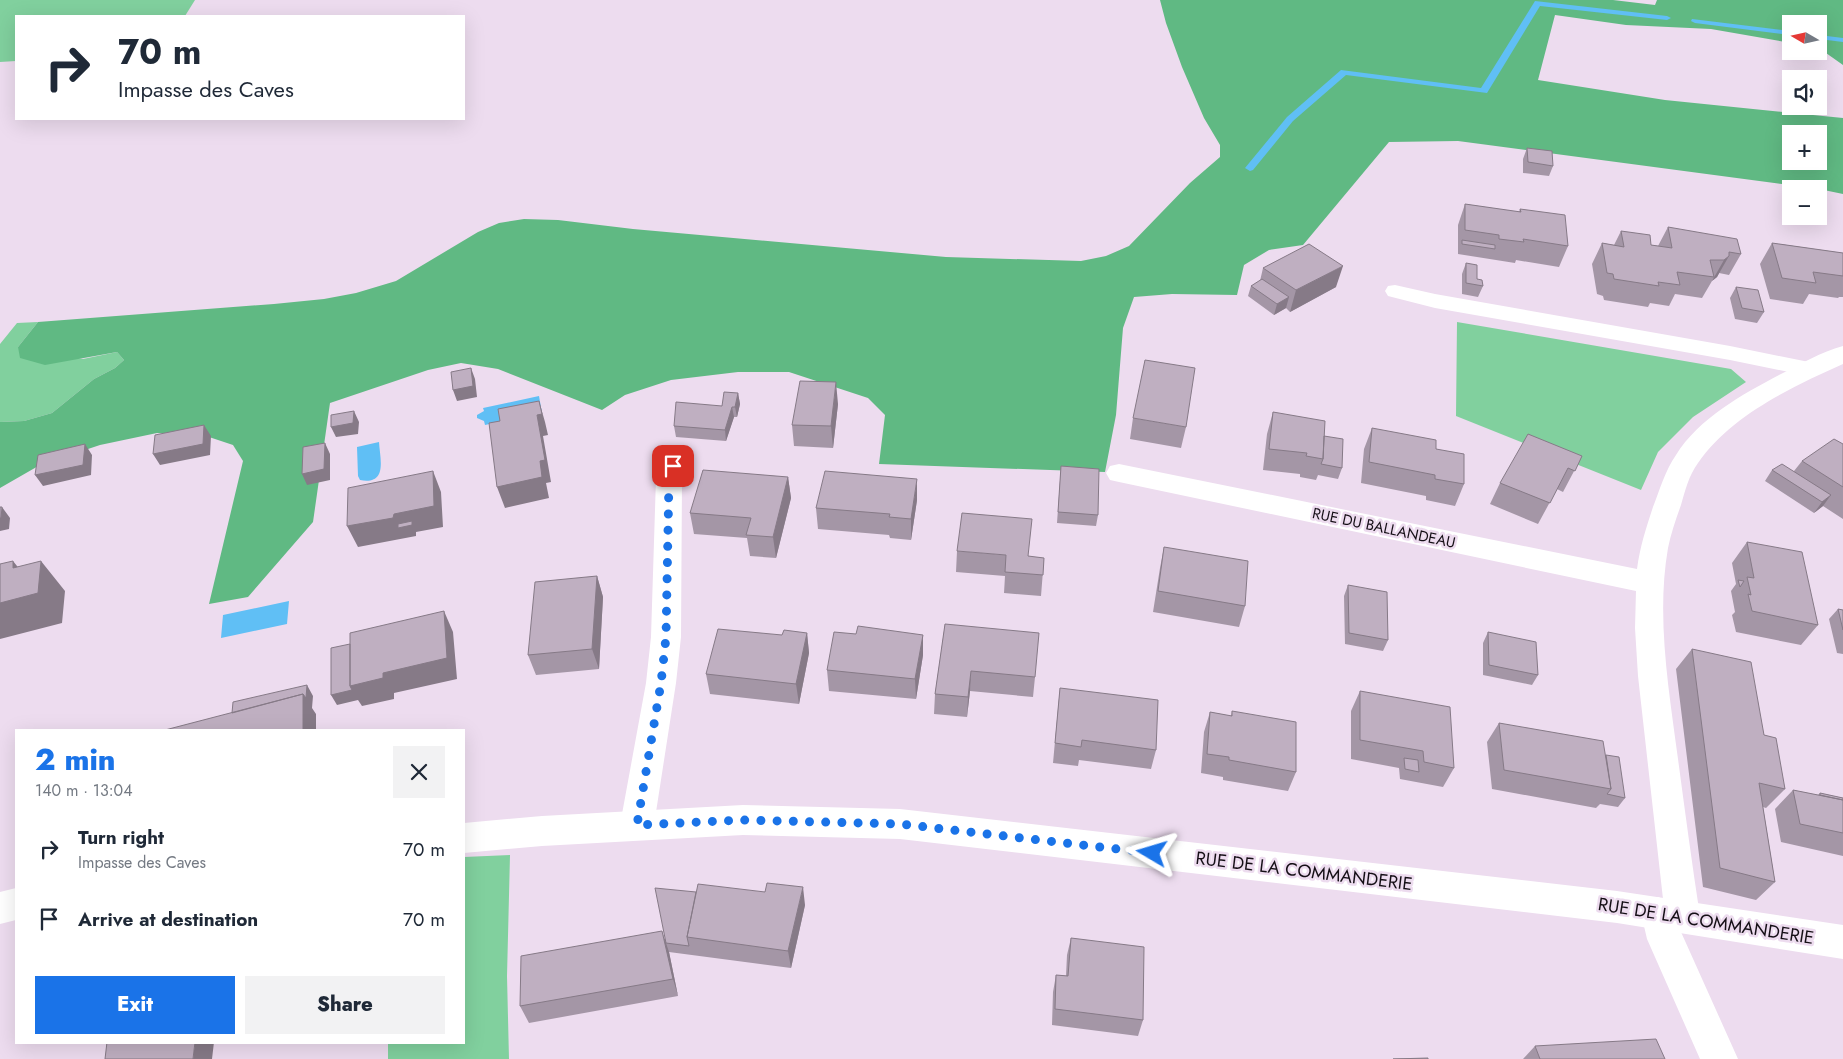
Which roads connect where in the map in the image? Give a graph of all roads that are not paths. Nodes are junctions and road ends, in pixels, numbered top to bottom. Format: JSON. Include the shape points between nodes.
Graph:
{"nodes":[{"id":1,"x":1395,"y":291,"type":"dead end"},
{"id":2,"x":1843,"y":354,"type":"edge"},
{"id":3,"x":1808,"y":369,"type":"junction"},
{"id":4,"x":677,"y":455,"type":"dead end"},
{"id":5,"x":1119,"y":473,"type":"dead end"},
{"id":6,"x":1650,"y":584,"type":"junction"},
{"id":7,"x":637,"y":825,"type":"junction"},
{"id":8,"x":465,"y":838,"type":"edge"},
{"id":9,"x":15,"y":904,"type":"edge"},
{"id":10,"x":0,"y":908,"type":"edge"},
{"id":11,"x":1671,"y":914,"type":"junction"},
{"id":12,"x":1843,"y":942,"type":"edge"},
{"id":13,"x":1719,"y":1059,"type":"edge"}],
"edges":[{"from":1,"to":3,"type":"lane","via":[[1454,305]]},
{"from":2,"to":3,"type":"street"},
{"from":3,"to":6,"type":"street","via":[[1729,418],[1708,434],[1689,455],[1676,478],[1658,531]]},
{"from":4,"to":7,"type":"street","via":[[669,478],[668,595],[662,674]]},
{"from":5,"to":6,"type":"street","name":"RUE DU BALLANDEAU"},
{"from":6,"to":11,"type":"street","via":[[1649,626],[1674,861]]},
{"from":7,"to":8,"type":"street","name":"RUE DE LA COMMANDERIE"},
{"from":7,"to":11,"type":"street","name":"RUE DE LA COMMANDERIE","via":[[742,820],[900,824]]},
{"from":9,"to":10,"type":"street"},
{"from":11,"to":12,"type":"street","name":"RUE DE LA COMMANDERIE"},
{"from":11,"to":13,"type":"street","via":[[1665,939]]}]}
